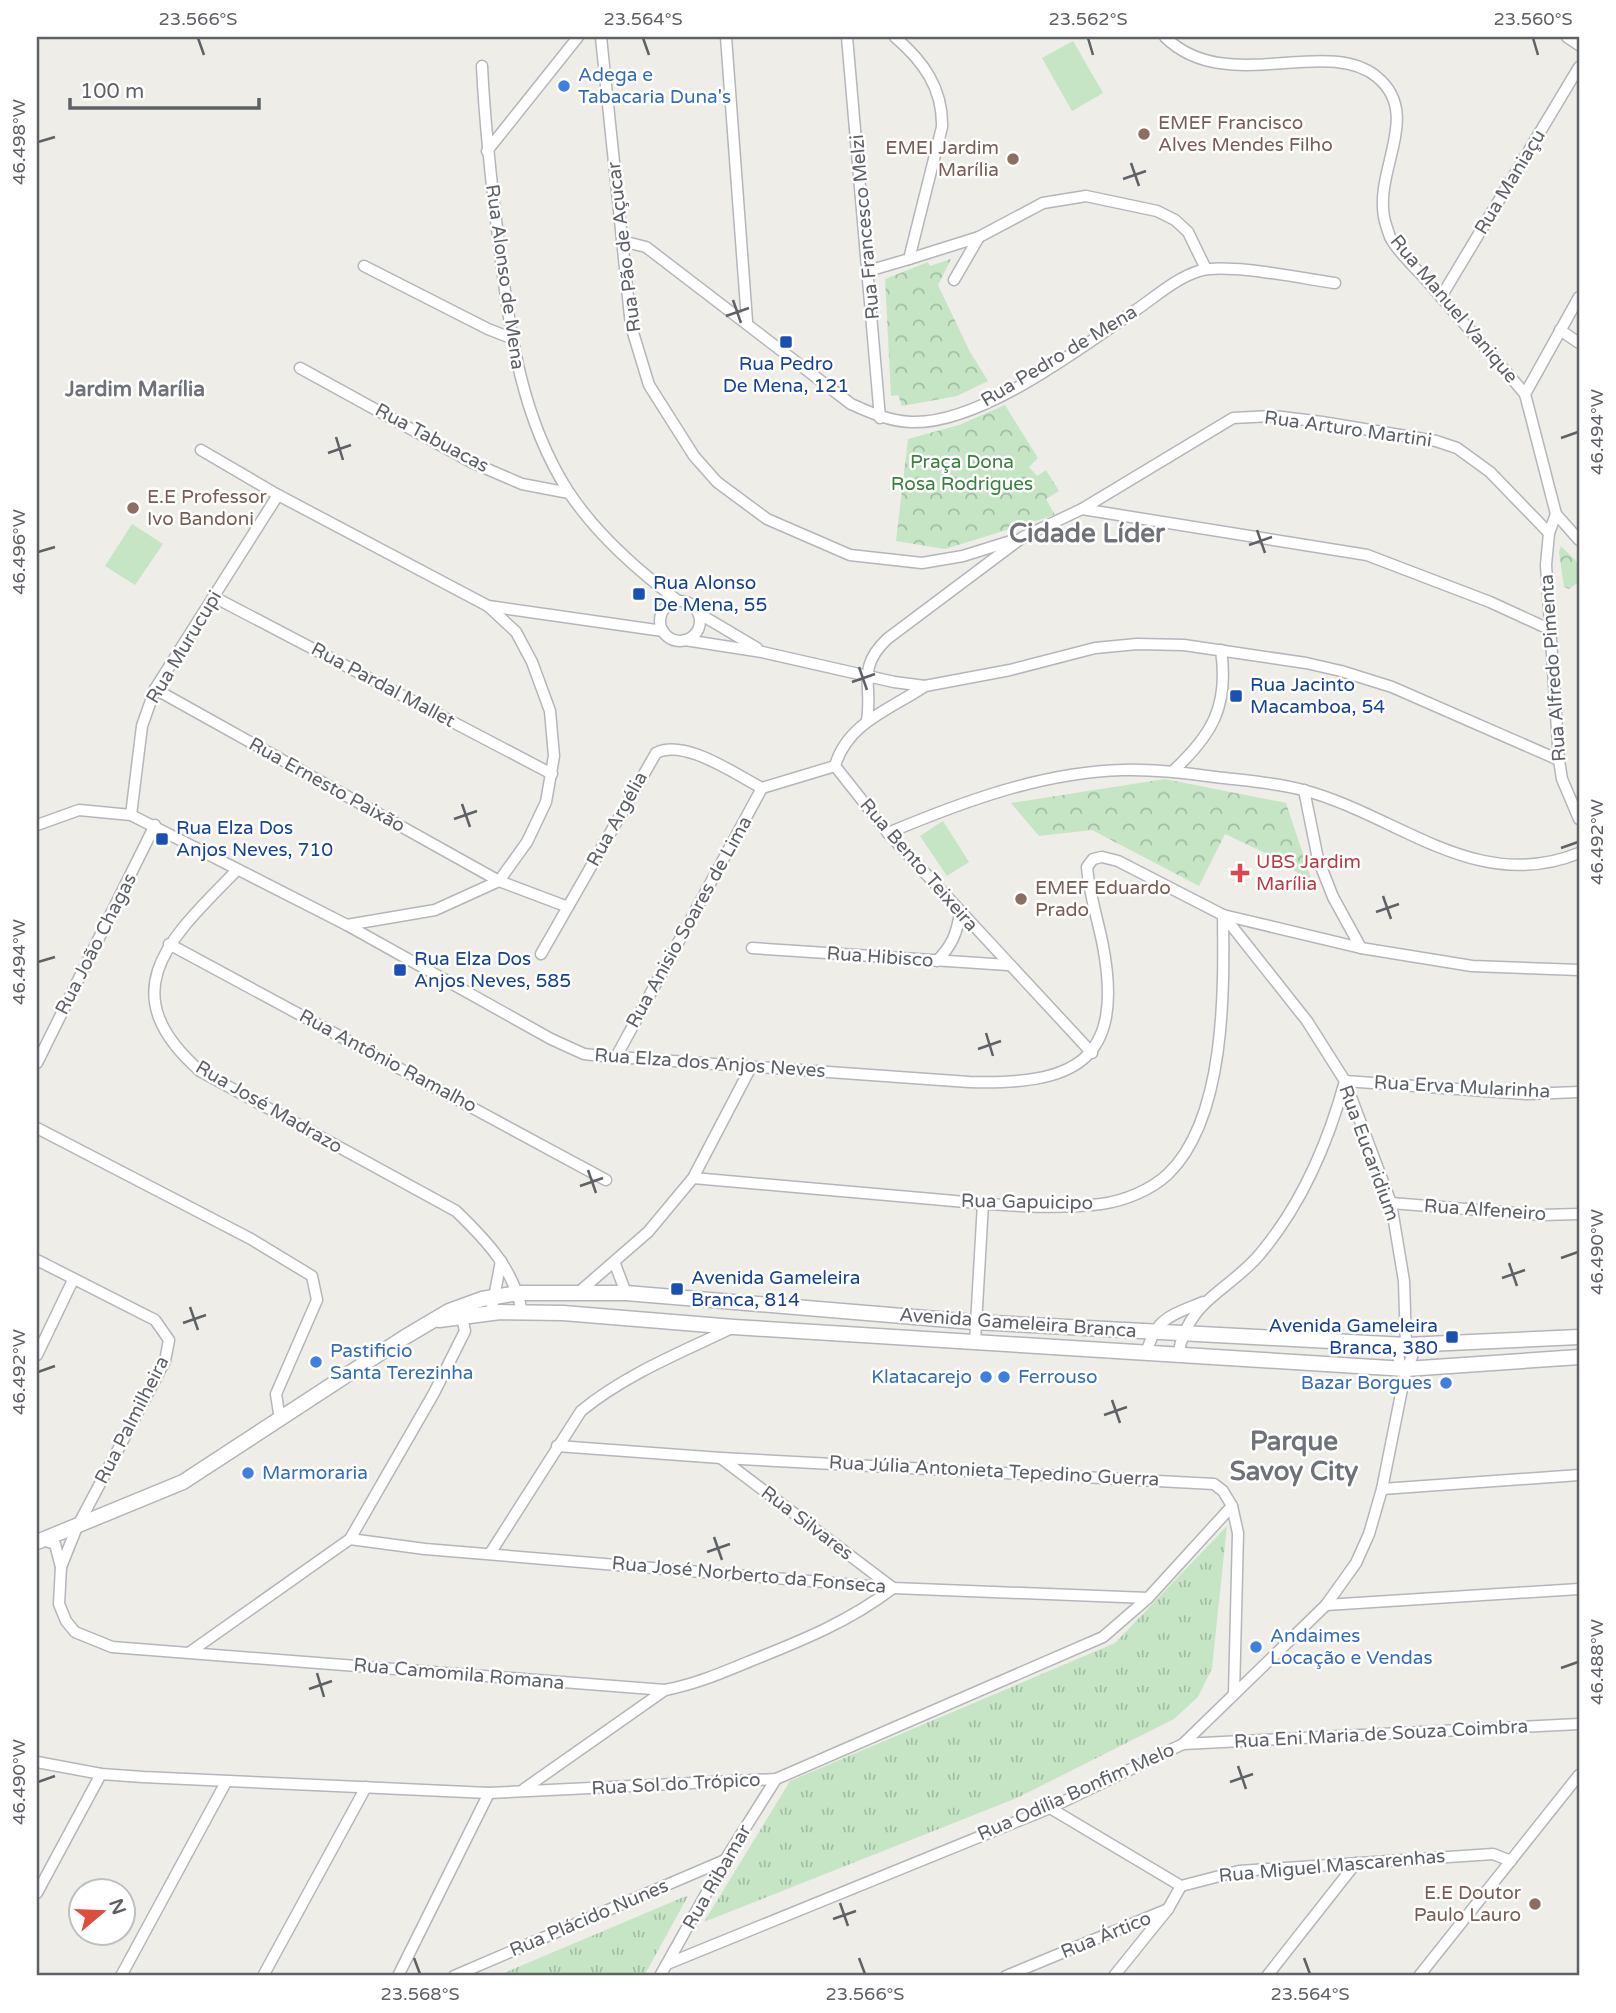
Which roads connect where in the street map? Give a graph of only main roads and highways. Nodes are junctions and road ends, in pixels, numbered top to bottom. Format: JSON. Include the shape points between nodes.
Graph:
{"nodes":[{"id":1,"x":764,"y":1306,"type":"junction"},
{"id":2,"x":461,"y":1312,"type":"junction"},
{"id":3,"x":761,"y":1329,"type":"junction"},
{"id":4,"x":1579,"y":1336,"type":"edge"},
{"id":5,"x":1579,"y":1357,"type":"edge"},
{"id":6,"x":40,"y":1541,"type":"edge"}],
"edges":[{"from":1,"to":2,"type":"main road","name":"Avenida Gameleira Branca","via":[[626,1293],[518,1293],[497,1296]]},
{"from":1,"to":3,"type":"main road"},
{"from":1,"to":4,"type":"main road","name":"Avenida Gameleira Branca","via":[[1406,1345]]},
{"from":2,"to":3,"type":"main road","name":"Avenida Gameleira Branca"},
{"from":2,"to":6,"type":"main road","via":[[405,1337],[183,1482]]},
{"from":3,"to":5,"type":"main road","name":"Avenida Gameleira Branca","via":[[1406,1369]]}]}
